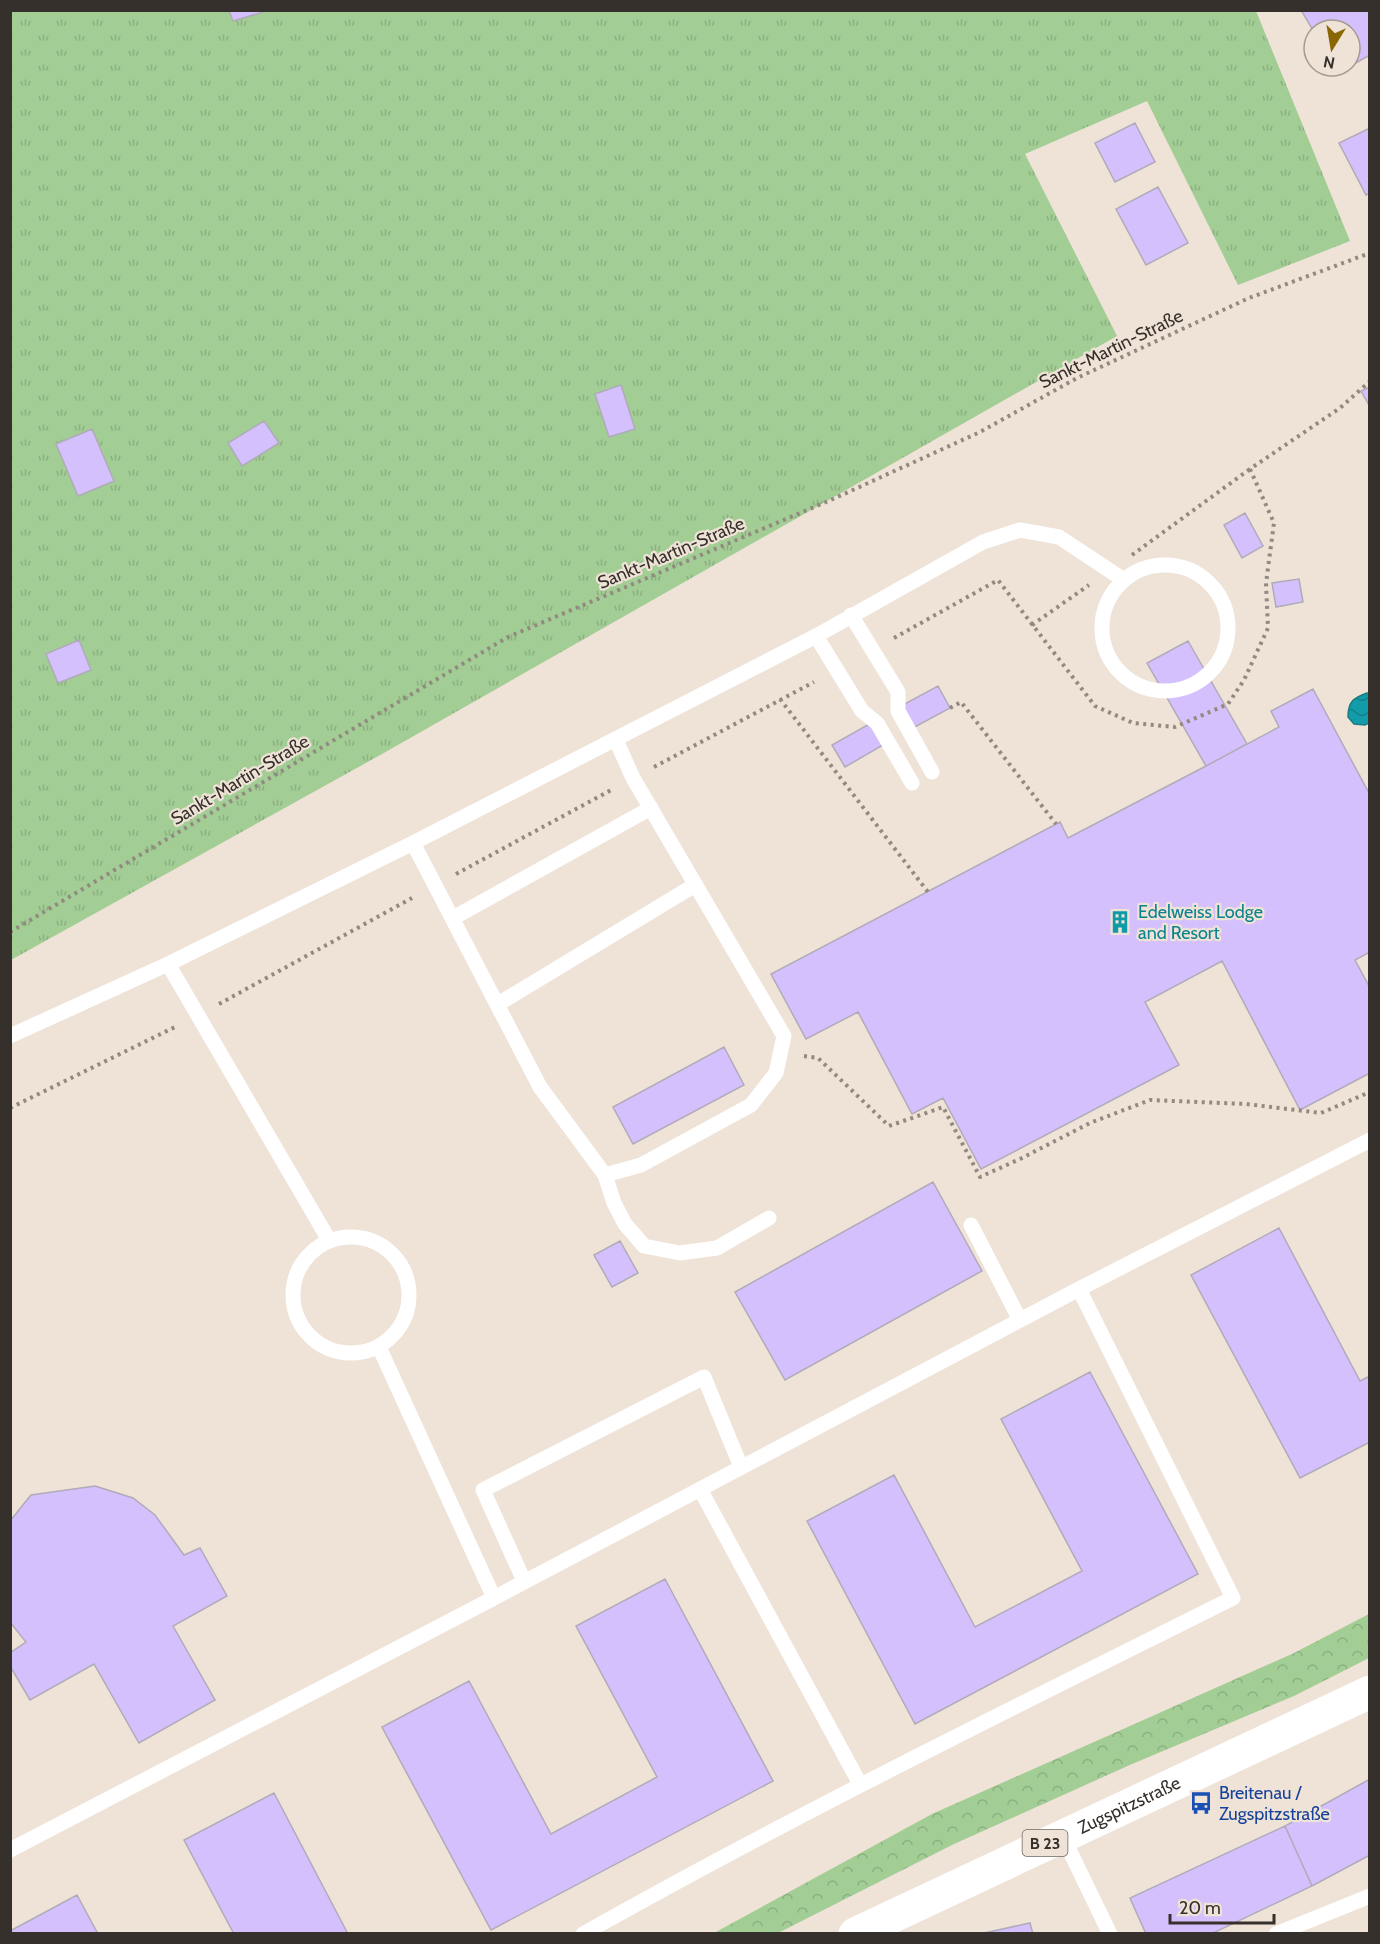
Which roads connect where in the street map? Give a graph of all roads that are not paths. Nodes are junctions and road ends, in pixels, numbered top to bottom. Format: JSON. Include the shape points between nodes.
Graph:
{"nodes":[{"id":1,"x":1124,"y":580,"type":"junction"},
{"id":2,"x":851,"y":615,"type":"junction"},
{"id":3,"x":816,"y":636,"type":"junction"},
{"id":4,"x":616,"y":740,"type":"junction"},
{"id":5,"x":932,"y":772,"type":"dead end"},
{"id":6,"x":912,"y":783,"type":"dead end"},
{"id":7,"x":651,"y":808,"type":"junction"},
{"id":8,"x":413,"y":843,"type":"junction"},
{"id":9,"x":695,"y":885,"type":"junction"},
{"id":10,"x":453,"y":918,"type":"junction"},
{"id":11,"x":168,"y":964,"type":"junction"},
{"id":12,"x":498,"y":1004,"type":"junction"},
{"id":13,"x":10,"y":1036,"type":"edge"},
{"id":14,"x":1370,"y":1140,"type":"edge"},
{"id":15,"x":605,"y":1175,"type":"junction"},
{"id":16,"x":769,"y":1218,"type":"dead end"},
{"id":17,"x":972,"y":1225,"type":"dead end"},
{"id":18,"x":329,"y":1240,"type":"junction"},
{"id":19,"x":1079,"y":1289,"type":"junction"},
{"id":20,"x":1020,"y":1320,"type":"junction"},
{"id":21,"x":379,"y":1347,"type":"junction"},
{"id":22,"x":741,"y":1467,"type":"junction"},
{"id":23,"x":700,"y":1489,"type":"junction"},
{"id":24,"x":524,"y":1581,"type":"junction"},
{"id":25,"x":494,"y":1598,"type":"junction"},
{"id":26,"x":1370,"y":1692,"type":"edge"},
{"id":27,"x":860,"y":1784,"type":"junction"},
{"id":28,"x":1062,"y":1835,"type":"junction"},
{"id":29,"x":10,"y":1850,"type":"edge"},
{"id":30,"x":1370,"y":1896,"type":"edge"},
{"id":31,"x":583,"y":1934,"type":"edge"},
{"id":32,"x":855,"y":1934,"type":"edge"},
{"id":33,"x":1110,"y":1934,"type":"edge"},
{"id":34,"x":1276,"y":1934,"type":"edge"}],
"edges":[{"from":1,"to":1,"type":"lane","via":[[1111,595],[1103,614],[1102,634],[1107,653],[1118,670],[1134,683],[1153,690],[1173,691],[1192,686],[1209,674],[1221,658],[1228,637],[1228,616],[1220,596],[1205,579],[1186,568],[1165,565],[1143,569]]},
{"from":1,"to":2,"type":"lane","via":[[1059,537],[1020,530],[983,542]]},
{"from":2,"to":3,"type":"lane"},
{"from":2,"to":5,"type":"lane","via":[[898,692],[898,711]]},
{"from":3,"to":4,"type":"lane"},
{"from":3,"to":6,"type":"lane","via":[[862,711],[877,723]]},
{"from":4,"to":7,"type":"lane"},
{"from":4,"to":8,"type":"lane"},
{"from":7,"to":9,"type":"lane"},
{"from":7,"to":10,"type":"lane"},
{"from":8,"to":10,"type":"lane"},
{"from":8,"to":11,"type":"lane"},
{"from":9,"to":12,"type":"lane"},
{"from":9,"to":15,"type":"lane","via":[[784,1036],[776,1073],[751,1105],[641,1165]]},
{"from":10,"to":12,"type":"lane"},
{"from":11,"to":13,"type":"lane"},
{"from":11,"to":18,"type":"lane"},
{"from":12,"to":15,"type":"lane","via":[[540,1087]]},
{"from":14,"to":19,"type":"lane"},
{"from":15,"to":16,"type":"lane","via":[[625,1224],[644,1246],[680,1253],[717,1248]]},
{"from":17,"to":20,"type":"lane"},
{"from":18,"to":21,"type":"lane","via":[[348,1236],[368,1238],[399,1261],[408,1279],[410,1299],[405,1318],[395,1335]]},
{"from":18,"to":21,"type":"lane","via":[[312,1250],[293,1282],[292,1302],[297,1320],[308,1336],[342,1353],[361,1353]]},
{"from":19,"to":20,"type":"lane"},
{"from":19,"to":27,"type":"lane","via":[[1233,1598]]},
{"from":20,"to":22,"type":"lane"},
{"from":21,"to":25,"type":"lane"},
{"from":22,"to":23,"type":"lane"},
{"from":22,"to":24,"type":"lane","via":[[704,1377],[483,1490]]},
{"from":23,"to":24,"type":"lane"},
{"from":23,"to":27,"type":"lane"},
{"from":24,"to":25,"type":"lane"},
{"from":25,"to":29,"type":"lane"},
{"from":26,"to":28,"type":"main road","name":"Zugspitzstraße","number":"B 23"},
{"from":27,"to":31,"type":"lane"},
{"from":28,"to":32,"type":"main road","name":"Zugspitzstraße","number":"B 23"},
{"from":28,"to":33,"type":"lane"},
{"from":30,"to":34,"type":"lane"}]}
